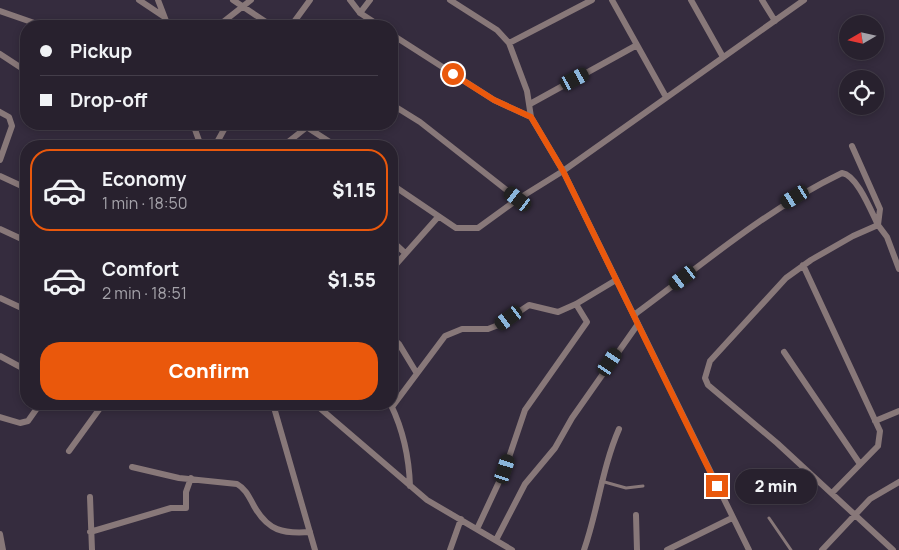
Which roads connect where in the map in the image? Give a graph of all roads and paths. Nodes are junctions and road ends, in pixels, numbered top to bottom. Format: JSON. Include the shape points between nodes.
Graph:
{"nodes":[{"id":1,"x":139,"y":0,"type":"edge"},
{"id":2,"x":158,"y":0,"type":"edge"},
{"id":3,"x":233,"y":0,"type":"edge"},
{"id":4,"x":251,"y":0,"type":"edge"},
{"id":5,"x":310,"y":0,"type":"edge"},
{"id":6,"x":350,"y":0,"type":"edge"},
{"id":7,"x":370,"y":0,"type":"edge"},
{"id":8,"x":450,"y":0,"type":"edge"},
{"id":9,"x":592,"y":0,"type":"edge"},
{"id":10,"x":612,"y":0,"type":"edge"},
{"id":11,"x":691,"y":0,"type":"edge"},
{"id":12,"x":762,"y":0,"type":"edge"},
{"id":13,"x":804,"y":0,"type":"edge"},
{"id":14,"x":242,"y":6,"type":"junction"},
{"id":15,"x":0,"y":11,"type":"edge"},
{"id":16,"x":360,"y":13,"type":"junction"},
{"id":17,"x":163,"y":16,"type":"junction"},
{"id":18,"x":26,"y":20,"type":"edge"},
{"id":19,"x":165,"y":20,"type":"edge"},
{"id":20,"x":225,"y":20,"type":"edge"},
{"id":21,"x":263,"y":20,"type":"edge"},
{"id":22,"x":295,"y":20,"type":"edge"},
{"id":23,"x":371,"y":20,"type":"edge"},
{"id":24,"x":775,"y":21,"type":"junction"},
{"id":25,"x":398,"y":38,"type":"edge"},
{"id":26,"x":509,"y":43,"type":"junction"},
{"id":27,"x":637,"y":45,"type":"junction"},
{"id":28,"x":0,"y":54,"type":"edge"},
{"id":29,"x":723,"y":57,"type":"junction"},
{"id":30,"x":20,"y":67,"type":"edge"},
{"id":31,"x":666,"y":97,"type":"junction"},
{"id":32,"x":530,"y":104,"type":"junction"},
{"id":33,"x":398,"y":108,"type":"edge"},
{"id":34,"x":0,"y":112,"type":"edge"},
{"id":35,"x":531,"y":117,"type":"junction"},
{"id":36,"x":300,"y":130,"type":"edge"},
{"id":37,"x":312,"y":130,"type":"edge"},
{"id":38,"x":289,"y":140,"type":"edge"},
{"id":39,"x":327,"y":140,"type":"edge"},
{"id":40,"x":852,"y":146,"type":"dead end"},
{"id":41,"x":0,"y":160,"type":"edge"},
{"id":42,"x":563,"y":171,"type":"junction"},
{"id":43,"x":0,"y":176,"type":"edge"},
{"id":44,"x":20,"y":185,"type":"edge"},
{"id":45,"x":398,"y":189,"type":"edge"},
{"id":46,"x":518,"y":199,"type":"junction"},
{"id":47,"x":438,"y":217,"type":"junction"},
{"id":48,"x":878,"y":225,"type":"junction"},
{"id":49,"x":0,"y":230,"type":"edge"},
{"id":50,"x":20,"y":238,"type":"edge"},
{"id":51,"x":398,"y":246,"type":"edge"},
{"id":52,"x":405,"y":253,"type":"junction"},
{"id":53,"x":398,"y":262,"type":"edge"},
{"id":54,"x":804,"y":265,"type":"junction"},
{"id":55,"x":899,"y":269,"type":"edge"},
{"id":56,"x":616,"y":280,"type":"junction"},
{"id":57,"x":0,"y":298,"type":"edge"},
{"id":58,"x":576,"y":304,"type":"junction"},
{"id":59,"x":20,"y":307,"type":"edge"},
{"id":60,"x":634,"y":315,"type":"junction"},
{"id":61,"x":638,"y":324,"type":"junction"},
{"id":62,"x":398,"y":344,"type":"edge"},
{"id":63,"x":784,"y":352,"type":"dead end"},
{"id":64,"x":0,"y":356,"type":"edge"},
{"id":65,"x":20,"y":367,"type":"edge"},
{"id":66,"x":416,"y":372,"type":"junction"},
{"id":67,"x":398,"y":396,"type":"edge"},
{"id":68,"x":36,"y":410,"type":"edge"},
{"id":69,"x":98,"y":410,"type":"edge"},
{"id":70,"x":275,"y":410,"type":"edge"},
{"id":71,"x":322,"y":410,"type":"edge"},
{"id":72,"x":393,"y":410,"type":"edge"},
{"id":73,"x":899,"y":411,"type":"edge"},
{"id":74,"x":0,"y":417,"type":"edge"},
{"id":75,"x":875,"y":420,"type":"junction"},
{"id":76,"x":619,"y":429,"type":"dead end"},
{"id":77,"x":69,"y":450,"type":"dead end"},
{"id":78,"x":860,"y":464,"type":"junction"},
{"id":79,"x":132,"y":467,"type":"dead end"},
{"id":80,"x":191,"y":478,"type":"junction"},
{"id":81,"x":601,"y":481,"type":"junction"},
{"id":82,"x":899,"y":482,"type":"edge"},
{"id":83,"x":410,"y":486,"type":"junction"},
{"id":84,"x":643,"y":486,"type":"dead end"},
{"id":85,"x":832,"y":493,"type":"junction"},
{"id":86,"x":90,"y":497,"type":"dead end"},
{"id":87,"x":855,"y":514,"type":"junction"},
{"id":88,"x":636,"y":515,"type":"dead end"},
{"id":89,"x":732,"y":518,"type":"junction"},
{"id":90,"x":769,"y":518,"type":"dead end"},
{"id":91,"x":461,"y":519,"type":"junction"},
{"id":92,"x":477,"y":528,"type":"junction"},
{"id":93,"x":90,"y":532,"type":"junction"},
{"id":94,"x":310,"y":532,"type":"junction"},
{"id":95,"x":0,"y":534,"type":"edge"},
{"id":96,"x":496,"y":540,"type":"junction"},
{"id":97,"x":4,"y":550,"type":"edge"},
{"id":98,"x":92,"y":550,"type":"edge"},
{"id":99,"x":315,"y":550,"type":"edge"},
{"id":100,"x":450,"y":550,"type":"edge"},
{"id":101,"x":512,"y":550,"type":"edge"},
{"id":102,"x":584,"y":550,"type":"edge"},
{"id":103,"x":637,"y":550,"type":"edge"},
{"id":104,"x":667,"y":550,"type":"edge"},
{"id":105,"x":749,"y":550,"type":"edge"},
{"id":106,"x":791,"y":550,"type":"edge"},
{"id":107,"x":822,"y":550,"type":"edge"},
{"id":108,"x":893,"y":550,"type":"edge"}],
"edges":[{"from":1,"to":17,"type":"street"},
{"from":2,"to":17,"type":"street"},
{"from":3,"to":14,"type":"street"},
{"from":4,"to":14,"type":"street"},
{"from":5,"to":22,"type":"street"},
{"from":6,"to":16,"type":"street"},
{"from":7,"to":16,"type":"street"},
{"from":8,"to":26,"type":"street","via":[[497,30]]},
{"from":9,"to":26,"type":"street"},
{"from":10,"to":27,"type":"street"},
{"from":11,"to":29,"type":"street"},
{"from":12,"to":24,"type":"street"},
{"from":13,"to":24,"type":"street"},
{"from":14,"to":20,"type":"street"},
{"from":14,"to":21,"type":"street"},
{"from":15,"to":18,"type":"street"},
{"from":16,"to":23,"type":"street"},
{"from":17,"to":19,"type":"street"},
{"from":24,"to":29,"type":"street"},
{"from":25,"to":35,"type":"street","via":[[494,100]]},
{"from":26,"to":32,"type":"street"},
{"from":27,"to":31,"type":"street"},
{"from":27,"to":32,"type":"street"},
{"from":28,"to":30,"type":"street"},
{"from":29,"to":31,"type":"street"},
{"from":31,"to":42,"type":"street"},
{"from":32,"to":35,"type":"street"},
{"from":33,"to":46,"type":"street"},
{"from":34,"to":41,"type":"street","via":[[9,117],[12,126]]},
{"from":35,"to":42,"type":"street"},
{"from":36,"to":38,"type":"street"},
{"from":37,"to":39,"type":"street"},
{"from":40,"to":48,"type":"street","via":[[880,209]]},
{"from":42,"to":46,"type":"street"},
{"from":42,"to":56,"type":"street"},
{"from":43,"to":44,"type":"street"},
{"from":45,"to":47,"type":"street"},
{"from":46,"to":47,"type":"street","via":[[484,225],[473,229],[456,228]]},
{"from":47,"to":52,"type":"street"},
{"from":48,"to":54,"type":"street"},
{"from":48,"to":55,"type":"street","via":[[887,237]]},
{"from":48,"to":60,"type":"street","via":[[855,182],[848,174],[842,173],[771,212]]},
{"from":49,"to":50,"type":"street"},
{"from":51,"to":52,"type":"street"},
{"from":52,"to":53,"type":"street"},
{"from":54,"to":75,"type":"street"},
{"from":54,"to":85,"type":"street","via":[[774,290],[710,360],[705,378],[708,385]]},
{"from":56,"to":58,"type":"street"},
{"from":56,"to":60,"type":"street"},
{"from":57,"to":59,"type":"street"},
{"from":58,"to":66,"type":"street","via":[[558,312],[529,305],[488,329],[454,331],[445,336]]},
{"from":58,"to":92,"type":"street","via":[[587,322],[525,410],[505,469]]},
{"from":60,"to":61,"type":"street"},
{"from":61,"to":89,"type":"street"},
{"from":61,"to":96,"type":"street","via":[[572,418],[555,448],[525,484]]},
{"from":62,"to":66,"type":"street"},
{"from":63,"to":78,"type":"street"},
{"from":64,"to":65,"type":"street"},
{"from":66,"to":67,"type":"street"},
{"from":68,"to":74,"type":"street","via":[[28,421],[20,423]]},
{"from":69,"to":77,"type":"street"},
{"from":70,"to":94,"type":"street"},
{"from":71,"to":83,"type":"street"},
{"from":72,"to":83,"type":"street","via":[[405,441]]},
{"from":73,"to":75,"type":"street"},
{"from":75,"to":78,"type":"street","via":[[880,431],[878,446]]},
{"from":76,"to":81,"type":"street"},
{"from":78,"to":85,"type":"street"},
{"from":79,"to":80,"type":"street"},
{"from":80,"to":93,"type":"street","via":[[186,492],[186,508],[171,508]]},
{"from":80,"to":94,"type":"street","via":[[237,484],[274,528],[288,534]]},
{"from":81,"to":84,"type":"lane","via":[[626,488]]},
{"from":81,"to":102,"type":"street"},
{"from":82,"to":87,"type":"street","via":[[870,499]]},
{"from":83,"to":91,"type":"street","via":[[427,500]]},
{"from":85,"to":87,"type":"street"},
{"from":86,"to":93,"type":"street"},
{"from":87,"to":107,"type":"street"},
{"from":87,"to":108,"type":"street"},
{"from":88,"to":103,"type":"street"},
{"from":89,"to":104,"type":"street"},
{"from":89,"to":105,"type":"street"},
{"from":90,"to":106,"type":"lane"},
{"from":91,"to":92,"type":"street"},
{"from":91,"to":100,"type":"street"},
{"from":92,"to":96,"type":"street"},
{"from":93,"to":98,"type":"street"},
{"from":94,"to":99,"type":"street"},
{"from":95,"to":97,"type":"street"},
{"from":96,"to":101,"type":"street"}]}
